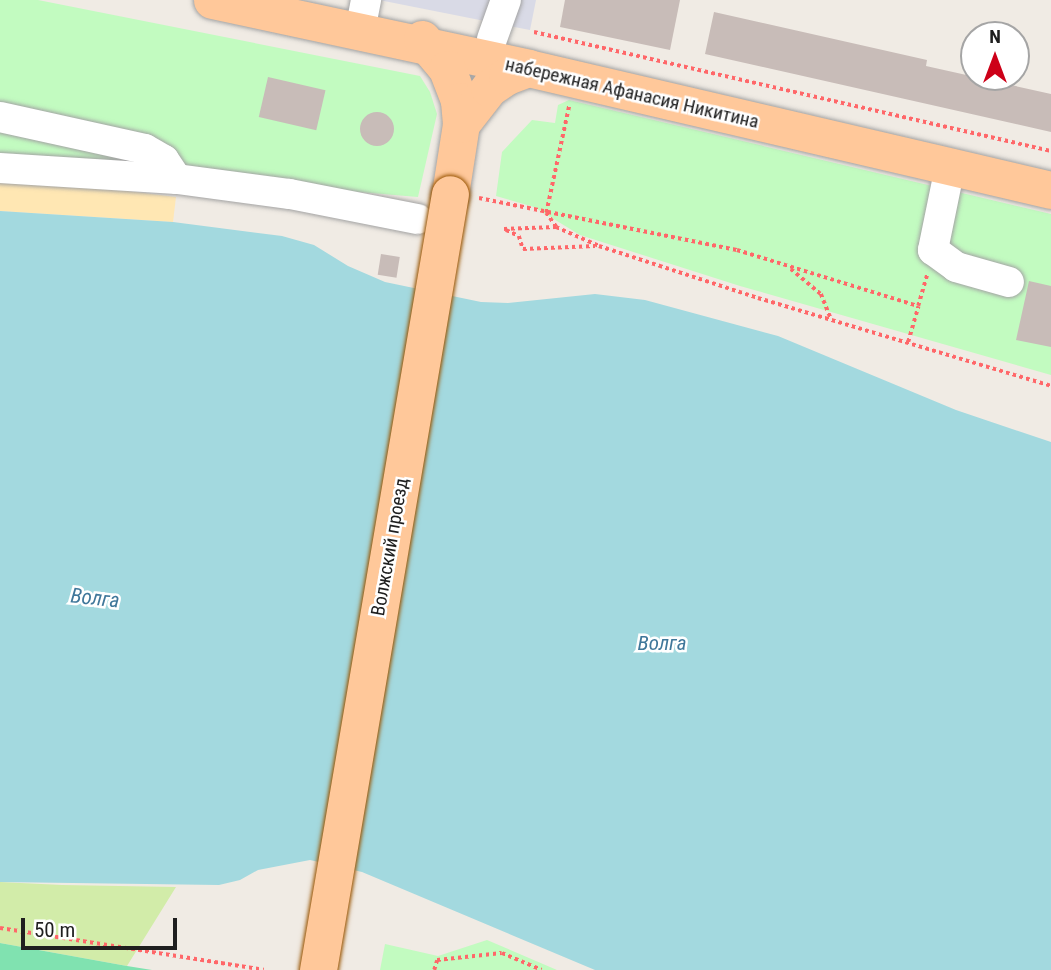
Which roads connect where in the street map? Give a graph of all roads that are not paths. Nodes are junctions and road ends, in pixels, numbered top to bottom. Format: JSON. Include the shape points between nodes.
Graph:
{"nodes":[{"id":1,"x":212,"y":0,"type":"edge"},
{"id":2,"x":308,"y":0,"type":"edge"},
{"id":3,"x":506,"y":0,"type":"edge"},
{"id":4,"x":370,"y":15,"type":"edge"},
{"id":5,"x":428,"y":46,"type":"junction"},
{"id":6,"x":489,"y":49,"type":"junction"},
{"id":7,"x":528,"y":68,"type":"junction"},
{"id":8,"x":0,"y":117,"type":"edge"},
{"id":9,"x":461,"y":124,"type":"junction"},
{"id":10,"x":950,"y":167,"type":"junction"},
{"id":11,"x":1051,"y":167,"type":"edge"},
{"id":12,"x":0,"y":168,"type":"edge"},
{"id":13,"x":177,"y":179,"type":"junction"},
{"id":14,"x":1051,"y":190,"type":"edge"},
{"id":15,"x":418,"y":219,"type":"dead end"},
{"id":16,"x":1009,"y":282,"type":"dead end"},
{"id":17,"x":318,"y":970,"type":"edge"}],
"edges":[{"from":1,"to":4,"type":"main road","name":"набережная Афанасия Никитина"},
{"from":2,"to":4,"type":"main road","name":"набережная Афанасия Никитина"},
{"from":3,"to":6,"type":"street"},
{"from":4,"to":5,"type":"main road","name":"Волжский проезд","via":[[415,33]]},
{"from":4,"to":6,"type":"main road","name":"набережная Афанасия Никитина"},
{"from":5,"to":6,"type":"main road","name":"набережная Афанасия Никитина"},
{"from":5,"to":9,"type":"main road","name":"Волжский проезд","via":[[452,79]]},
{"from":6,"to":7,"type":"main road","name":"набережная Афанасия Никитина"},
{"from":6,"to":9,"type":"main road","name":"Волжский проезд"},
{"from":6,"to":11,"type":"main road","name":"набережная Афанасия Никитина"},
{"from":7,"to":9,"type":"main road","name":"Волжский проезд","via":[[489,88]]},
{"from":7,"to":10,"type":"main road","name":"набережная Афанасия Никитина"},
{"from":8,"to":13,"type":"street","via":[[145,149],[164,160]]},
{"from":9,"to":17,"type":"main road","name":"Волжский проезд","bridge":true,"via":[[459,195]]},
{"from":10,"to":14,"type":"main road","name":"набережная Афанасия Никитина"},
{"from":10,"to":16,"type":"street","via":[[933,250],[956,267]]},
{"from":12,"to":13,"type":"street"},
{"from":13,"to":15,"type":"street","via":[[290,194]]}]}
